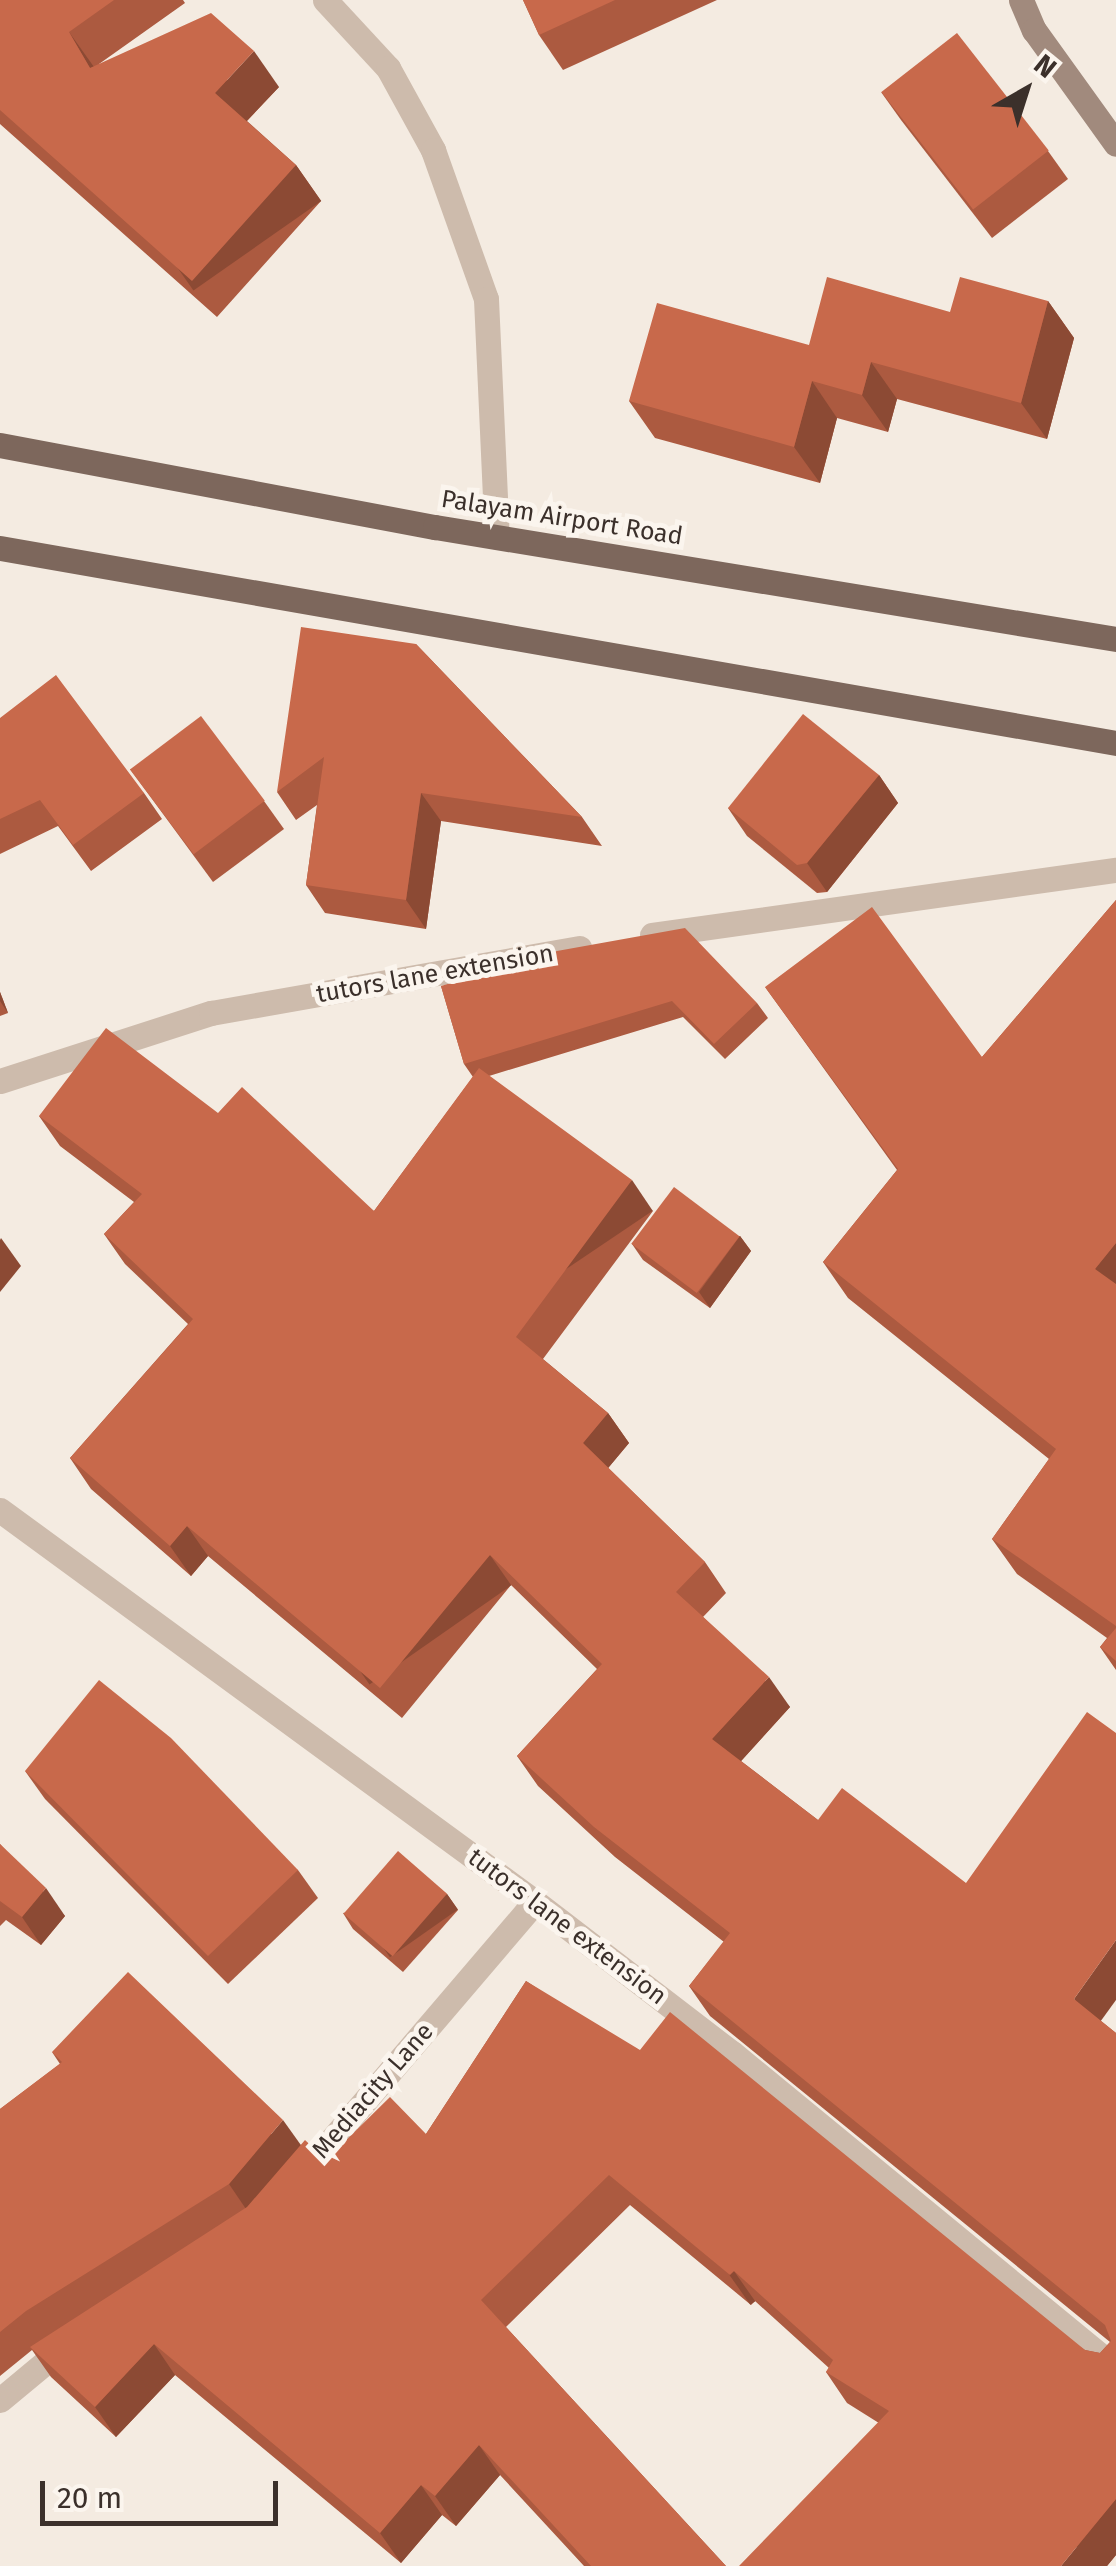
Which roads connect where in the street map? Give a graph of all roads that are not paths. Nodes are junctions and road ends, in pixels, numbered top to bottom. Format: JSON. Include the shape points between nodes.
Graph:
{"nodes":[{"id":1,"x":325,"y":0,"type":"edge"},
{"id":2,"x":1021,"y":0,"type":"edge"},
{"id":3,"x":1116,"y":144,"type":"edge"},
{"id":4,"x":0,"y":445,"type":"edge"},
{"id":5,"x":497,"y":538,"type":"junction"},
{"id":6,"x":0,"y":548,"type":"edge"},
{"id":7,"x":1116,"y":640,"type":"edge"},
{"id":8,"x":1116,"y":743,"type":"edge"},
{"id":9,"x":1116,"y":870,"type":"edge"},
{"id":10,"x":0,"y":1081,"type":"edge"},
{"id":11,"x":0,"y":1510,"type":"edge"},
{"id":12,"x":535,"y":1902,"type":"junction"},
{"id":13,"x":284,"y":2194,"type":"edge"},
{"id":14,"x":85,"y":2333,"type":"edge"},
{"id":15,"x":1116,"y":2368,"type":"edge"},
{"id":16,"x":0,"y":2400,"type":"edge"}],
"edges":[{"from":1,"to":5,"type":"street","via":[[388,68],[433,150],[486,300]]},
{"from":2,"to":3,"type":"street","via":[[1034,30]]},
{"from":4,"to":5,"type":"main road","name":"Palayam Airport Road"},
{"from":5,"to":7,"type":"main road","name":"Palayam Airport Road"},
{"from":6,"to":8,"type":"main road"},
{"from":9,"to":10,"type":"street","name":"tutors lane extension","via":[[736,920],[211,1013]]},
{"from":11,"to":12,"type":"street","name":"tutors lane extension"},
{"from":12,"to":13,"type":"street","name":"Mediacity Lane"},
{"from":12,"to":15,"type":"street","name":"tutors lane extension","via":[[732,2053]]},
{"from":14,"to":16,"type":"street"}]}
